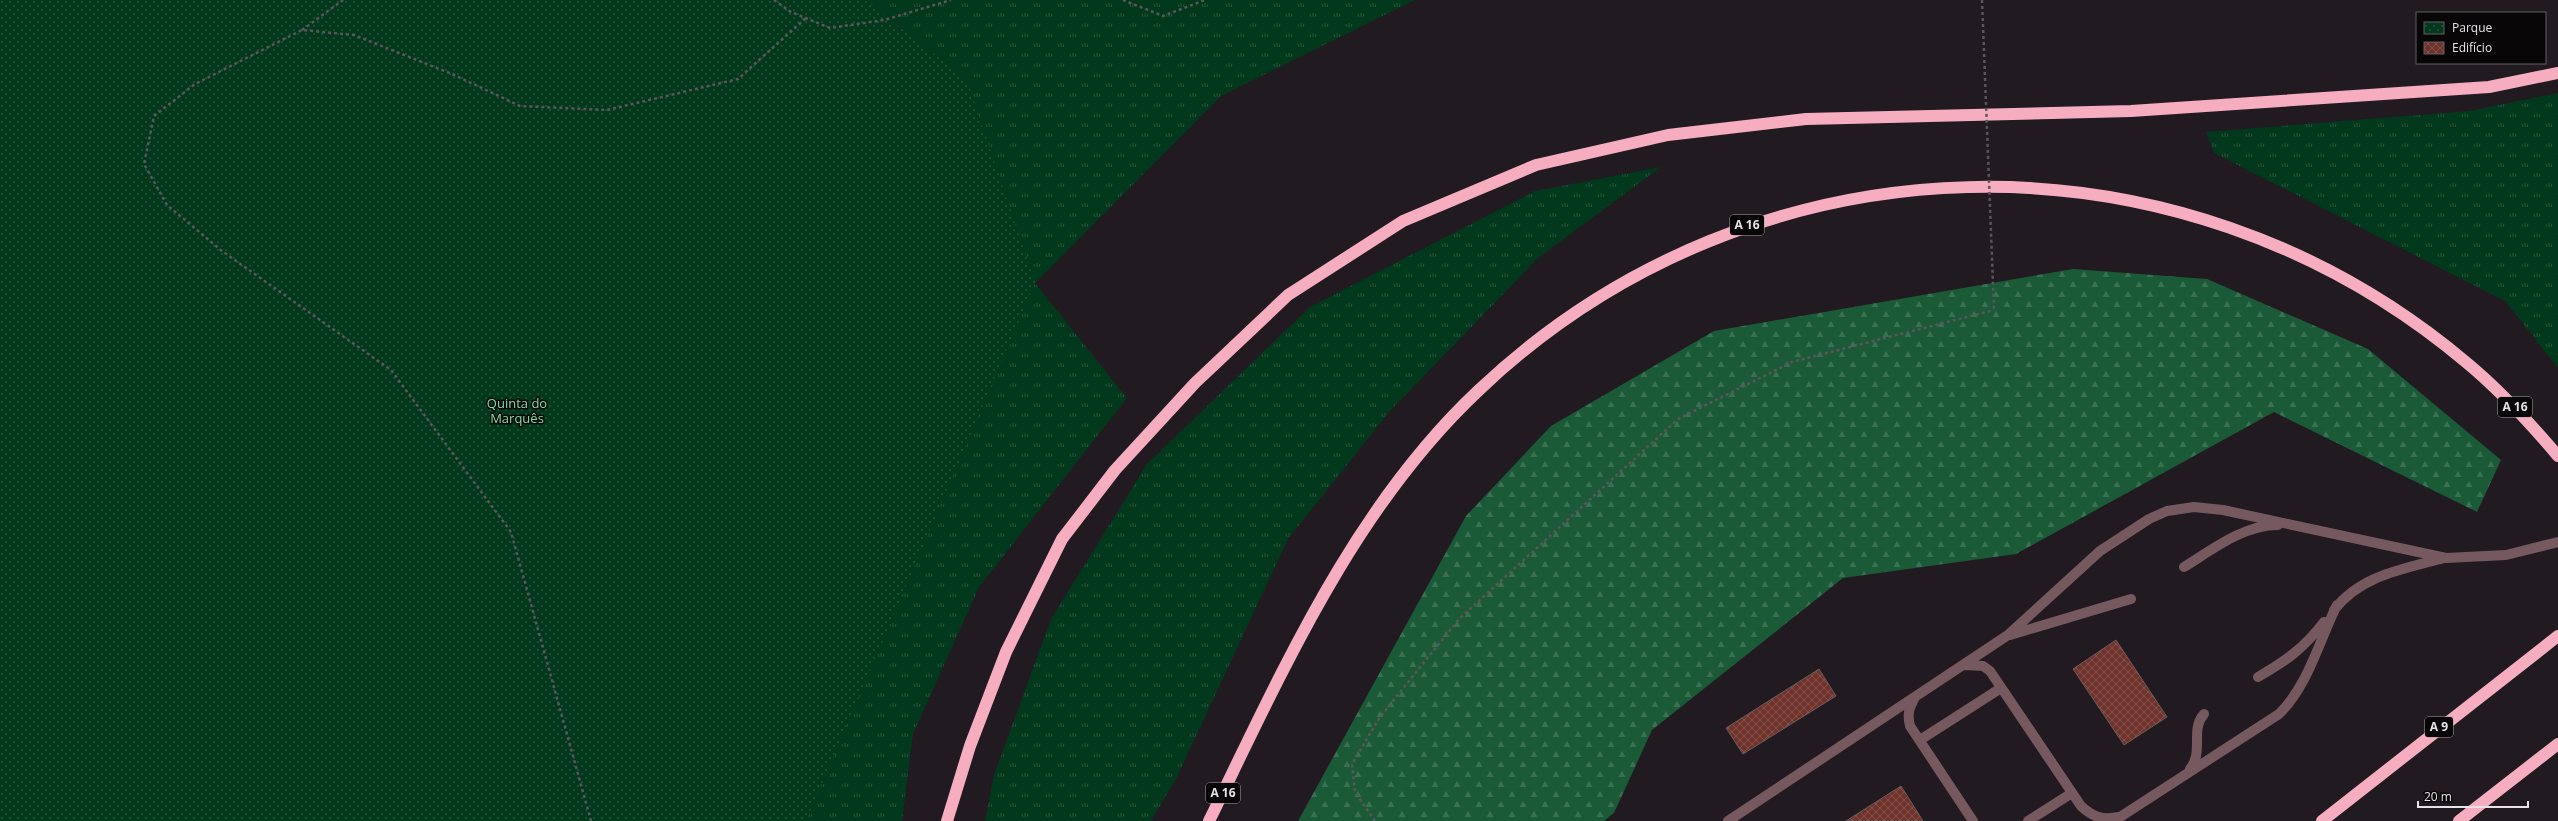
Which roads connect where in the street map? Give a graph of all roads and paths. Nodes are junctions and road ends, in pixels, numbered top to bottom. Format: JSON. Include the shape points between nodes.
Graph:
{"nodes":[{"id":1,"x":343,"y":0,"type":"edge"},
{"id":2,"x":774,"y":0,"type":"edge"},
{"id":3,"x":952,"y":0,"type":"edge"},
{"id":4,"x":1123,"y":0,"type":"edge"},
{"id":5,"x":1205,"y":0,"type":"edge"},
{"id":6,"x":1982,"y":0,"type":"edge"},
{"id":7,"x":806,"y":18,"type":"junction"},
{"id":8,"x":302,"y":30,"type":"junction"},
{"id":9,"x":2558,"y":73,"type":"edge"},
{"id":10,"x":2558,"y":456,"type":"edge"},
{"id":11,"x":2292,"y":525,"type":"junction"},
{"id":12,"x":2558,"y":542,"type":"edge"},
{"id":13,"x":2446,"y":558,"type":"junction"},
{"id":14,"x":2184,"y":567,"type":"dead end"},
{"id":15,"x":2131,"y":599,"type":"dead end"},
{"id":16,"x":2337,"y":605,"type":"junction"},
{"id":17,"x":2008,"y":635,"type":"junction"},
{"id":18,"x":2558,"y":636,"type":"edge"},
{"id":19,"x":1963,"y":665,"type":"junction"},
{"id":20,"x":2258,"y":678,"type":"dead end"},
{"id":21,"x":2001,"y":688,"type":"junction"},
{"id":22,"x":1916,"y":696,"type":"junction"},
{"id":23,"x":2204,"y":714,"type":"dead end"},
{"id":24,"x":1920,"y":740,"type":"junction"},
{"id":25,"x":2558,"y":744,"type":"edge"},
{"id":26,"x":2186,"y":774,"type":"junction"},
{"id":27,"x":2072,"y":793,"type":"junction"},
{"id":28,"x":2118,"y":819,"type":"edge"},
{"id":29,"x":591,"y":821,"type":"edge"},
{"id":30,"x":947,"y":821,"type":"edge"},
{"id":31,"x":1210,"y":821,"type":"edge"},
{"id":32,"x":1376,"y":821,"type":"edge"},
{"id":33,"x":1728,"y":821,"type":"edge"},
{"id":34,"x":1973,"y":821,"type":"edge"},
{"id":35,"x":2028,"y":821,"type":"edge"},
{"id":36,"x":2322,"y":821,"type":"edge"},
{"id":37,"x":2459,"y":821,"type":"edge"}],
"edges":[{"from":1,"to":8,"type":"path"},
{"from":2,"to":7,"type":"path","via":[[791,12]]},
{"from":3,"to":7,"type":"path","via":[[884,20],[830,28]]},
{"from":4,"to":5,"type":"path","via":[[1163,16]]},
{"from":6,"to":32,"type":"path","bridge":true,"via":[[1994,310],[1792,362],[1678,419],[1459,619],[1380,717],[1352,764],[1355,792]]},
{"from":7,"to":8,"type":"path","via":[[738,79],[608,110],[520,106],[452,74],[354,35]]},
{"from":8,"to":29,"type":"path","via":[[195,84],[154,116],[144,164],[166,205],[222,250],[391,370],[510,532]]},
{"from":9,"to":30,"type":"highway","via":[[2489,87],[2131,111],[1806,119],[1668,135],[1536,165],[1403,221],[1288,295],[1195,383],[1115,470],[1062,539],[1006,652],[970,746]]},
{"from":10,"to":31,"type":"highway","number":"A 16","via":[[2521,413],[2467,362],[2404,315],[2337,274],[2266,241],[2195,217],[2118,198],[2041,188],[1961,186],[1884,193],[1811,206],[1742,227],[1668,257],[1600,296],[1539,338],[1478,390],[1428,443],[1380,505],[1338,571]]},
{"from":11,"to":13,"type":"lane"},
{"from":11,"to":14,"type":"lane","via":[[2270,525],[2235,536]]},
{"from":11,"to":17,"type":"lane","via":[[2223,510],[2194,507],[2168,511],[2149,518],[2100,551]]},
{"from":12,"to":13,"type":"lane","via":[[2506,555]]},
{"from":13,"to":16,"type":"lane","via":[[2366,582]]},
{"from":15,"to":17,"type":"lane"},
{"from":16,"to":20,"type":"lane","via":[[2308,644],[2291,658]]},
{"from":16,"to":26,"type":"lane","via":[[2290,703],[2279,714]]},
{"from":17,"to":19,"type":"lane"},
{"from":18,"to":36,"type":"highway","number":"A 9"},
{"from":19,"to":21,"type":"lane","via":[[1983,666],[1990,671]]},
{"from":19,"to":22,"type":"lane"},
{"from":21,"to":24,"type":"lane"},
{"from":21,"to":27,"type":"lane"},
{"from":22,"to":24,"type":"lane","via":[[1909,707],[1908,718],[1910,726]]},
{"from":22,"to":33,"type":"lane"},
{"from":23,"to":26,"type":"lane","via":[[2197,725],[2196,760]]},
{"from":24,"to":34,"type":"lane"},
{"from":25,"to":37,"type":"highway"},
{"from":26,"to":28,"type":"lane"},
{"from":27,"to":28,"type":"lane","via":[[2091,815],[2104,819]]},
{"from":27,"to":35,"type":"lane"}]}
